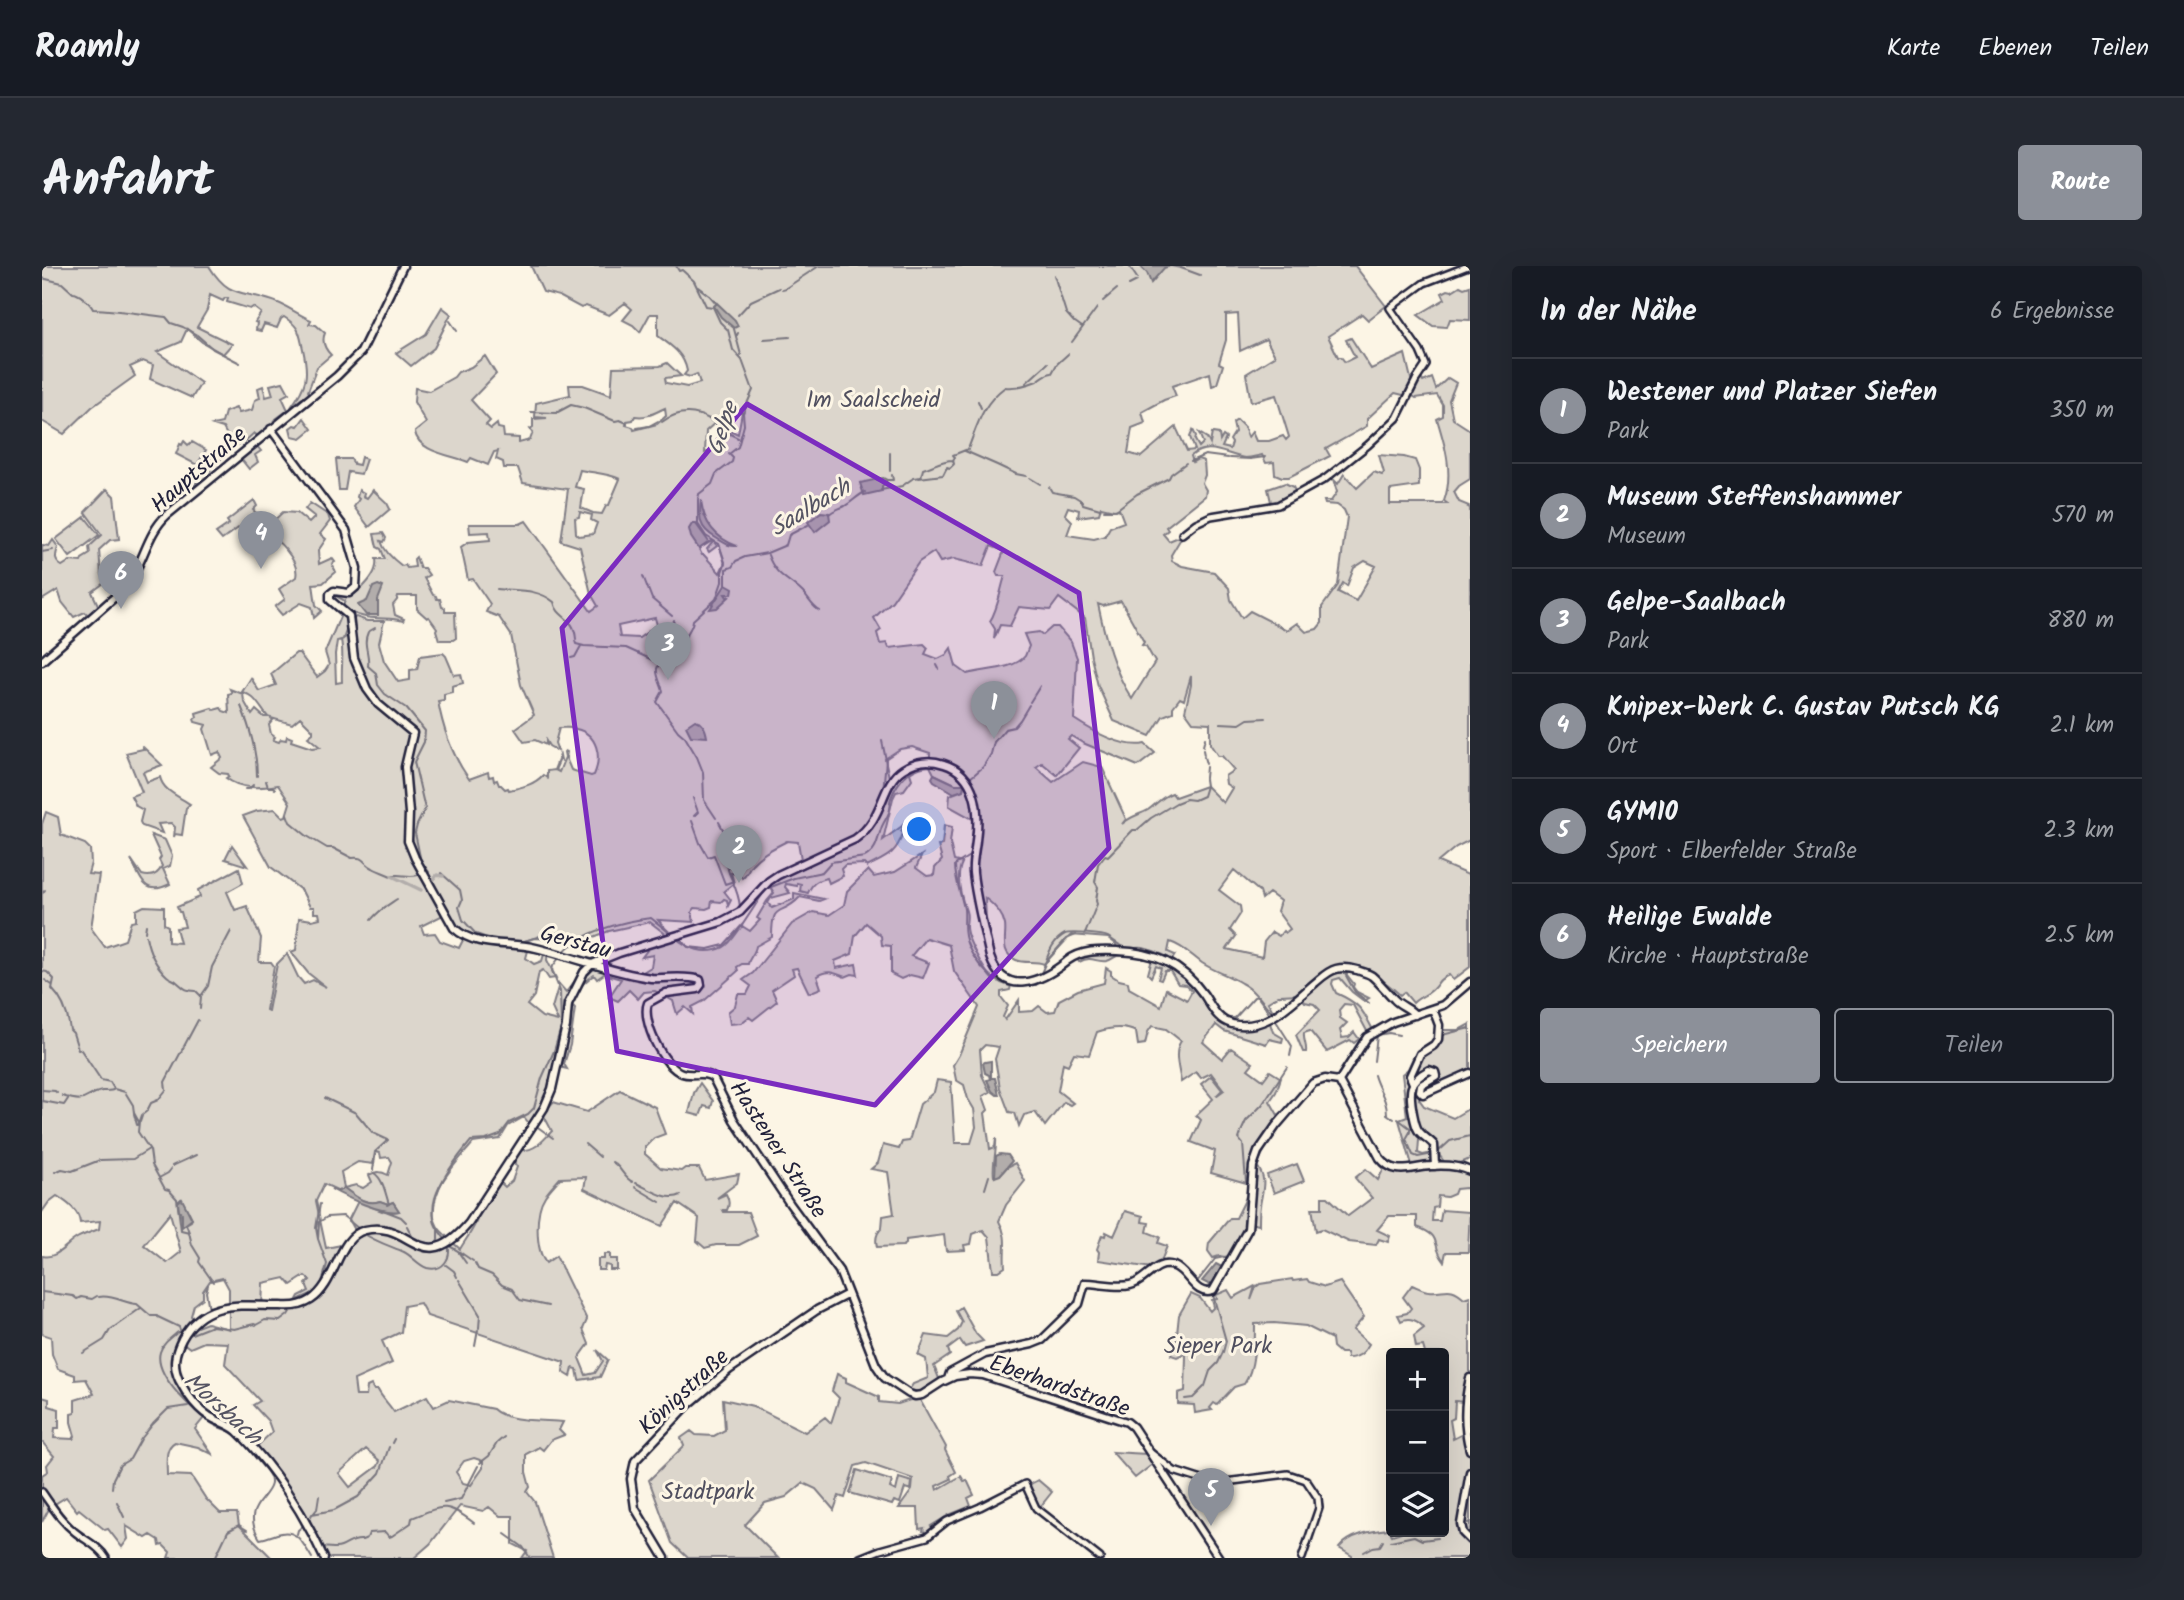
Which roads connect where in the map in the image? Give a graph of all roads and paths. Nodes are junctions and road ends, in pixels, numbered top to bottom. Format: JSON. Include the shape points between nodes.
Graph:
{"nodes":[{"id":1,"x":404,"y":266,"type":"edge"},
{"id":2,"x":1468,"y":266,"type":"edge"},
{"id":3,"x":271,"y":429,"type":"junction"},
{"id":4,"x":1182,"y":534,"type":"dead end"},
{"id":5,"x":42,"y":662,"type":"edge"},
{"id":6,"x":592,"y":964,"type":"junction"},
{"id":7,"x":585,"y":966,"type":"junction"},
{"id":8,"x":650,"y":978,"type":"joint"},
{"id":9,"x":1470,"y":982,"type":"edge"},
{"id":10,"x":1433,"y":1009,"type":"junction"},
{"id":11,"x":1415,"y":1015,"type":"junction"},
{"id":12,"x":1470,"y":1073,"type":"edge"},
{"id":13,"x":1339,"y":1081,"type":"junction"},
{"id":14,"x":1413,"y":1083,"type":"junction"},
{"id":15,"x":1435,"y":1166,"type":"junction"},
{"id":16,"x":1470,"y":1171,"type":"edge"},
{"id":17,"x":848,"y":1294,"type":"junction"},
{"id":18,"x":948,"y":1378,"type":"junction"},
{"id":19,"x":1470,"y":1378,"type":"edge"},
{"id":20,"x":1470,"y":1450,"type":"edge"},
{"id":21,"x":1148,"y":1451,"type":"junction"},
{"id":22,"x":1470,"y":1472,"type":"edge"},
{"id":23,"x":42,"y":1492,"type":"edge"},
{"id":24,"x":1470,"y":1541,"type":"edge"},
{"id":25,"x":1216,"y":1556,"type":"edge"},
{"id":26,"x":106,"y":1558,"type":"edge"},
{"id":27,"x":324,"y":1558,"type":"edge"},
{"id":28,"x":665,"y":1558,"type":"edge"},
{"id":29,"x":860,"y":1558,"type":"edge"},
{"id":30,"x":1100,"y":1558,"type":"edge"},
{"id":31,"x":1302,"y":1558,"type":"edge"}],
"edges":[{"from":1,"to":3,"type":"main road","name":"Hauptstraße","via":[[361,352]]},
{"from":2,"to":4,"type":"street","via":[[1424,283],[1390,308],[1426,363],[1392,424],[1325,479],[1278,505],[1211,516]]},
{"from":3,"to":5,"type":"main road","name":"Hauptstraße","via":[[160,521],[125,588]]},
{"from":3,"to":7,"type":"main road","name":"Gerstau","via":[[348,534],[356,587],[349,593],[334,592],[330,600],[349,617],[353,654],[367,689],[413,733],[405,767],[409,847],[454,928],[468,937],[530,946]]},
{"from":6,"to":7,"type":"main road","name":"Gerstau"},
{"from":6,"to":8,"type":"main road","name":"Gerstau"},
{"from":6,"to":11,"type":"main road","via":[[727,920],[778,875],[855,839],[876,818],[897,774],[933,761],[965,776],[976,802],[972,872],[990,957],[1010,981],[1047,976],[1076,955],[1090,952],[1148,953],[1183,972],[1224,1021],[1250,1025],[1269,1020],[1327,973],[1350,968],[1371,975]]},
{"from":7,"to":27,"type":"main road","via":[[568,1004],[552,1089],[544,1108],[460,1233],[426,1249],[393,1231],[361,1232],[342,1252],[324,1289],[307,1302],[236,1305],[205,1314],[186,1333],[174,1359],[183,1387],[205,1413],[237,1431],[275,1476]]},
{"from":8,"to":17,"type":"main road","name":"Hastener Straße","via":[[701,981],[697,990],[662,994],[646,1006],[661,1054],[681,1073],[712,1076],[734,1120],[839,1271]]},
{"from":9,"to":10,"type":"main road"},
{"from":10,"to":11,"type":"main road"},
{"from":10,"to":14,"type":"main road","via":[[1438,1039],[1418,1057],[1410,1076]]},
{"from":11,"to":13,"type":"main road","via":[[1367,1037]]},
{"from":12,"to":14,"type":"main road","via":[[1426,1094],[1420,1088],[1434,1078],[1433,1070]]},
{"from":13,"to":15,"type":"main road","via":[[1386,1165],[1401,1170]]},
{"from":13,"to":18,"type":"main road","via":[[1313,1083],[1258,1152],[1248,1229],[1214,1290],[1200,1290],[1171,1265],[1156,1267],[1130,1285],[1086,1283],[1081,1302],[1046,1336],[1032,1344],[985,1354]]},
{"from":14,"to":15,"type":"main road","via":[[1410,1094],[1416,1125],[1432,1142]]},
{"from":15,"to":16,"type":"main road"},
{"from":17,"to":18,"type":"main road","name":"Hastener Straße","via":[[885,1378],[915,1396]]},
{"from":17,"to":28,"type":"main road","name":"Königstraße","via":[[824,1305],[729,1370],[635,1461],[631,1479],[635,1508]]},
{"from":18,"to":21,"type":"main road","name":"Eberhardstraße","via":[[983,1375],[1122,1420],[1133,1427]]},
{"from":19,"to":20,"type":"main road","via":[[1465,1432]]},
{"from":21,"to":25,"type":"main road","name":"Eberhardstraße"},
{"from":21,"to":31,"type":"street","via":[[1174,1471],[1202,1480],[1225,1482],[1288,1474],[1306,1480],[1319,1508]]},
{"from":22,"to":24,"type":"main road","via":[[1461,1527]]},
{"from":23,"to":26,"type":"street","via":[[60,1518]]},
{"from":29,"to":30,"type":"street","via":[[923,1538],[947,1521],[1022,1485],[1038,1510]]}]}
